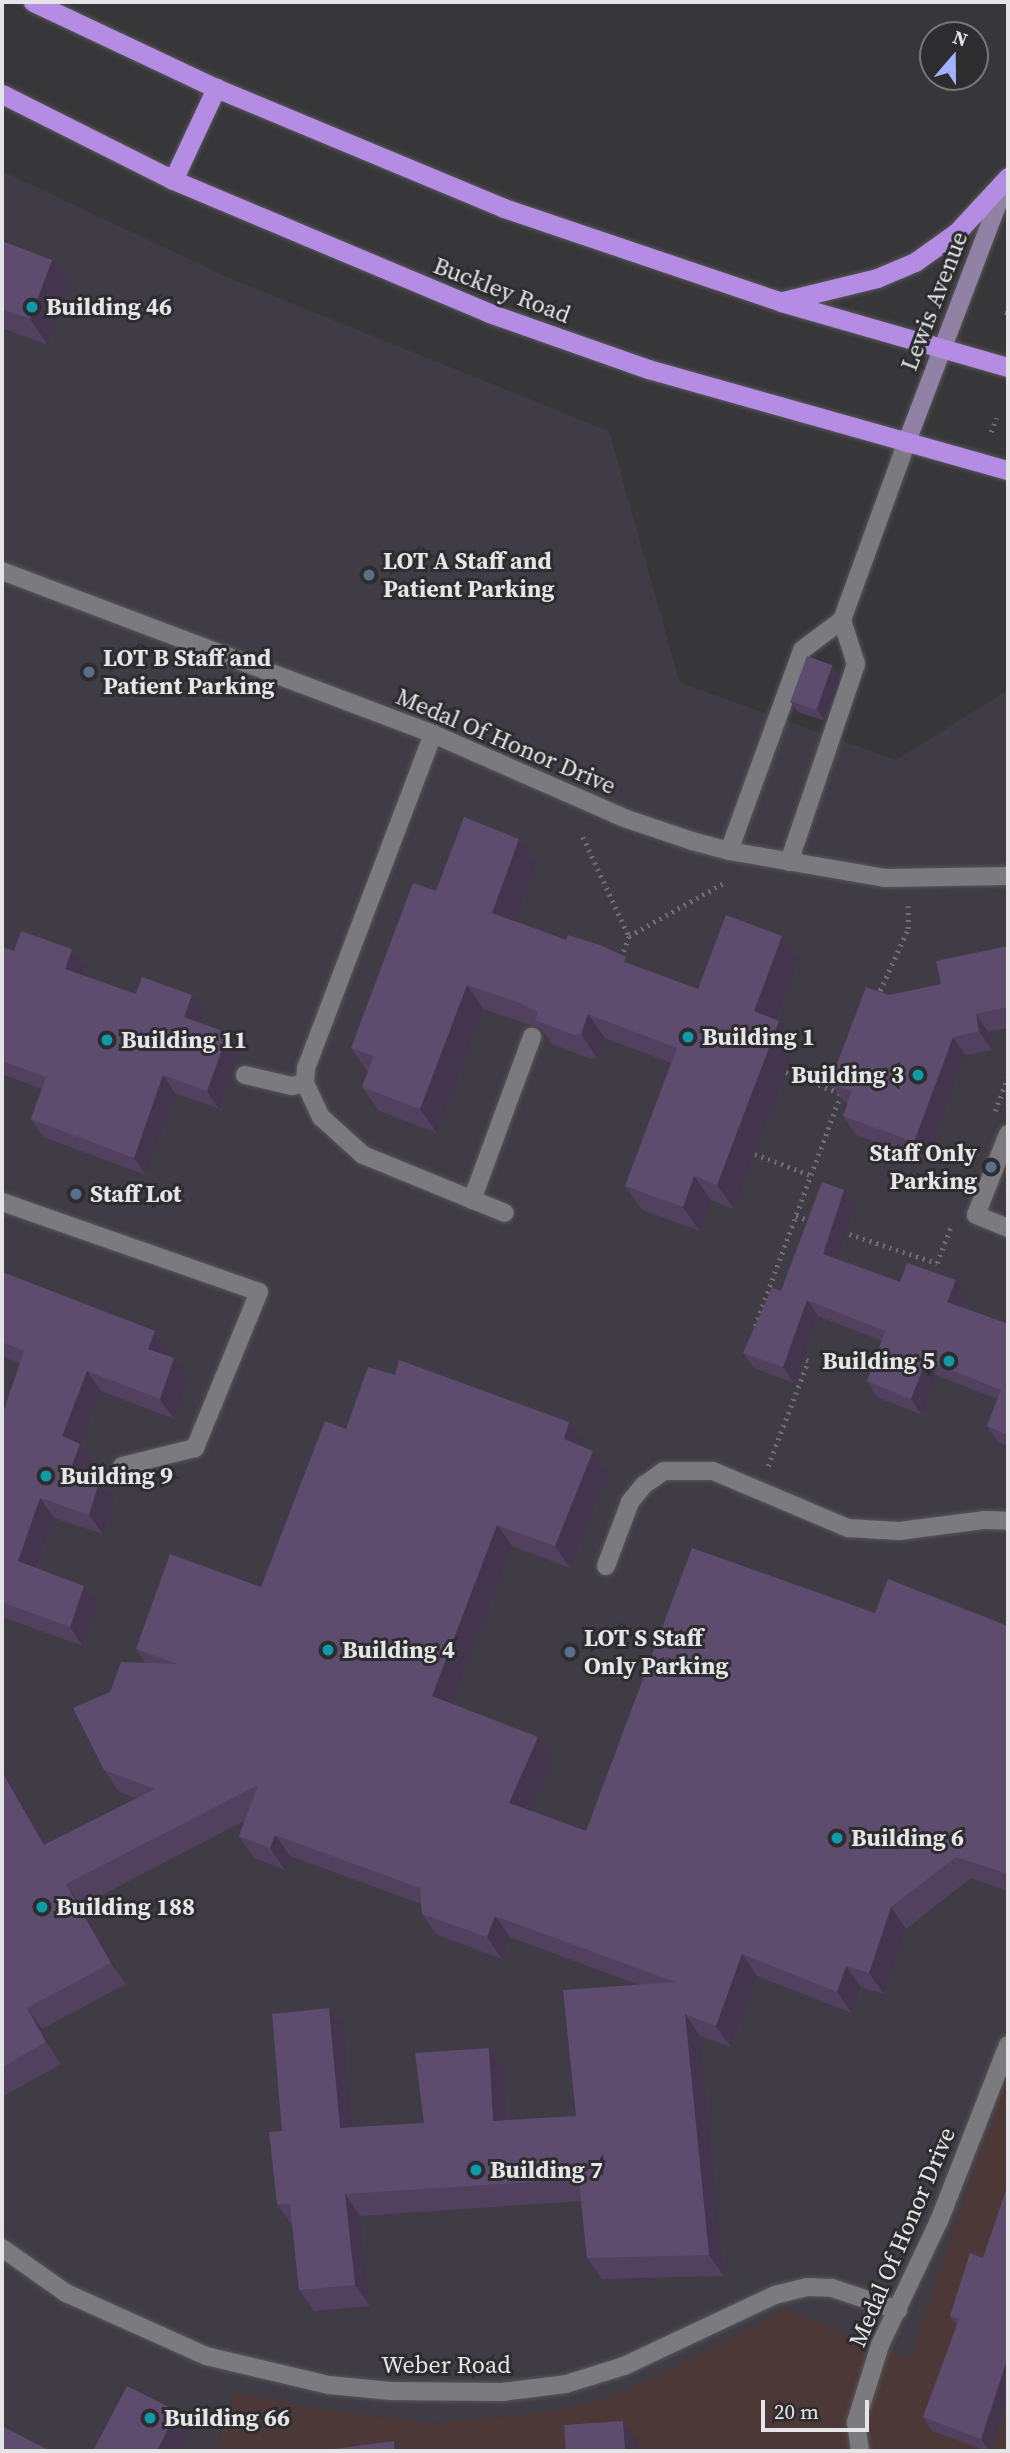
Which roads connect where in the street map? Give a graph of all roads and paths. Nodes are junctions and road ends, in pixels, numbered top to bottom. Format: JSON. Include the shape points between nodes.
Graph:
{"nodes":[{"id":1,"x":33,"y":2,"type":"edge"},
{"id":2,"x":216,"y":88,"type":"junction"},
{"id":3,"x":2,"y":94,"type":"edge"},
{"id":4,"x":1008,"y":177,"type":"edge"},
{"id":5,"x":173,"y":180,"type":"junction"},
{"id":6,"x":781,"y":302,"type":"junction"},
{"id":7,"x":942,"y":351,"type":"junction"},
{"id":8,"x":1008,"y":367,"type":"edge"},
{"id":9,"x":996,"y":418,"type":"dead end"},
{"id":10,"x":991,"y":432,"type":"dead end"},
{"id":11,"x":906,"y":444,"type":"junction"},
{"id":12,"x":1008,"y":470,"type":"edge"},
{"id":13,"x":2,"y":571,"type":"edge"},
{"id":14,"x":842,"y":620,"type":"junction"},
{"id":15,"x":433,"y":734,"type":"junction"},
{"id":16,"x":583,"y":837,"type":"dead end"},
{"id":17,"x":729,"y":852,"type":"junction"},
{"id":18,"x":789,"y":862,"type":"junction"},
{"id":19,"x":1008,"y":876,"type":"edge"},
{"id":20,"x":722,"y":884,"type":"dead end"},
{"id":21,"x":901,"y":901,"type":"dead end"},
{"id":22,"x":629,"y":936,"type":"junction"},
{"id":23,"x":618,"y":964,"type":"edge"},
{"id":24,"x":873,"y":1006,"type":"edge"},
{"id":25,"x":532,"y":1037,"type":"edge"},
{"id":26,"x":786,"y":1072,"type":"dead end"},
{"id":27,"x":245,"y":1075,"type":"dead end"},
{"id":28,"x":846,"y":1081,"type":"edge"},
{"id":29,"x":305,"y":1083,"type":"junction"},
{"id":30,"x":841,"y":1093,"type":"junction"},
{"id":31,"x":1008,"y":1134,"type":"edge"},
{"id":32,"x":755,"y":1154,"type":"dead end"},
{"id":33,"x":811,"y":1175,"type":"junction"},
{"id":34,"x":472,"y":1200,"type":"junction"},
{"id":35,"x":2,"y":1202,"type":"edge"},
{"id":36,"x":505,"y":1213,"type":"dead end"},
{"id":37,"x":796,"y":1216,"type":"junction"},
{"id":38,"x":822,"y":1224,"type":"edge"},
{"id":39,"x":1008,"y":1227,"type":"edge"},
{"id":40,"x":834,"y":1229,"type":"edge"},
{"id":41,"x":937,"y":1264,"type":"dead end"},
{"id":42,"x":750,"y":1340,"type":"edge"},
{"id":43,"x":785,"y":1353,"type":"edge"},
{"id":44,"x":122,"y":1466,"type":"dead end"},
{"id":45,"x":765,"y":1476,"type":"dead end"},
{"id":46,"x":1008,"y":1521,"type":"edge"},
{"id":47,"x":606,"y":1566,"type":"dead end"},
{"id":48,"x":1008,"y":2045,"type":"edge"},
{"id":49,"x":2,"y":2248,"type":"edge"},
{"id":50,"x":898,"y":2310,"type":"junction"},
{"id":51,"x":860,"y":2451,"type":"edge"}],
"edges":[{"from":1,"to":2,"type":"highway"},
{"from":2,"to":5,"type":"highway"},
{"from":2,"to":6,"type":"highway","via":[[504,208]]},
{"from":3,"to":5,"type":"highway","name":"Buckley Road"},
{"from":4,"to":6,"type":"highway","via":[[957,232],[915,262],[877,278]]},
{"from":4,"to":7,"type":"main road","name":"Lewis Avenue"},
{"from":5,"to":11,"type":"highway","name":"Buckley Road","via":[[489,313],[648,369]]},
{"from":6,"to":7,"type":"highway"},
{"from":7,"to":8,"type":"highway"},
{"from":7,"to":11,"type":"main road","name":"Lewis Avenue"},
{"from":9,"to":10,"type":"path"},
{"from":11,"to":12,"type":"highway","name":"Buckley Road"},
{"from":11,"to":14,"type":"lane"},
{"from":13,"to":15,"type":"lane","name":"Medal Of Honor Drive"},
{"from":14,"to":17,"type":"lane","via":[[802,650]]},
{"from":14,"to":18,"type":"lane","via":[[856,664]]},
{"from":15,"to":17,"type":"lane","name":"Medal Of Honor Drive","via":[[624,818]]},
{"from":15,"to":29,"type":"lane","via":[[306,1069]]},
{"from":16,"to":22,"type":"path"},
{"from":17,"to":18,"type":"lane","name":"Medal Of Honor Drive"},
{"from":18,"to":19,"type":"lane","name":"Medal Of Honor Drive","via":[[885,878]]},
{"from":20,"to":22,"type":"path"},
{"from":21,"to":24,"type":"path","via":[[909,906],[908,929]]},
{"from":22,"to":23,"type":"path"},
{"from":25,"to":34,"type":"lane"},
{"from":26,"to":30,"type":"path"},
{"from":27,"to":29,"type":"lane","via":[[292,1086]]},
{"from":28,"to":30,"type":"path"},
{"from":29,"to":34,"type":"lane","via":[[321,1117],[363,1155]]},
{"from":30,"to":33,"type":"path"},
{"from":31,"to":39,"type":"lane","via":[[976,1215]]},
{"from":32,"to":33,"type":"path"},
{"from":33,"to":37,"type":"path"},
{"from":34,"to":36,"type":"lane"},
{"from":35,"to":44,"type":"lane","via":[[259,1293],[194,1448]]},
{"from":37,"to":38,"type":"path"},
{"from":37,"to":42,"type":"path"},
{"from":40,"to":41,"type":"path"},
{"from":43,"to":45,"type":"path","via":[[808,1361]]},
{"from":46,"to":47,"type":"lane","via":[[899,1531],[848,1528],[713,1471],[664,1471],[630,1502]]},
{"from":48,"to":50,"type":"lane","name":"Medal Of Honor Drive","via":[[939,2221]]},
{"from":49,"to":50,"type":"lane","name":"Weber Road","via":[[66,2293],[206,2356],[329,2385],[391,2391],[502,2392],[566,2384],[624,2366],[775,2295],[807,2287],[832,2288]]},
{"from":50,"to":51,"type":"lane","name":"Medal Of Honor Drive","via":[[880,2345],[856,2422]]}]}
